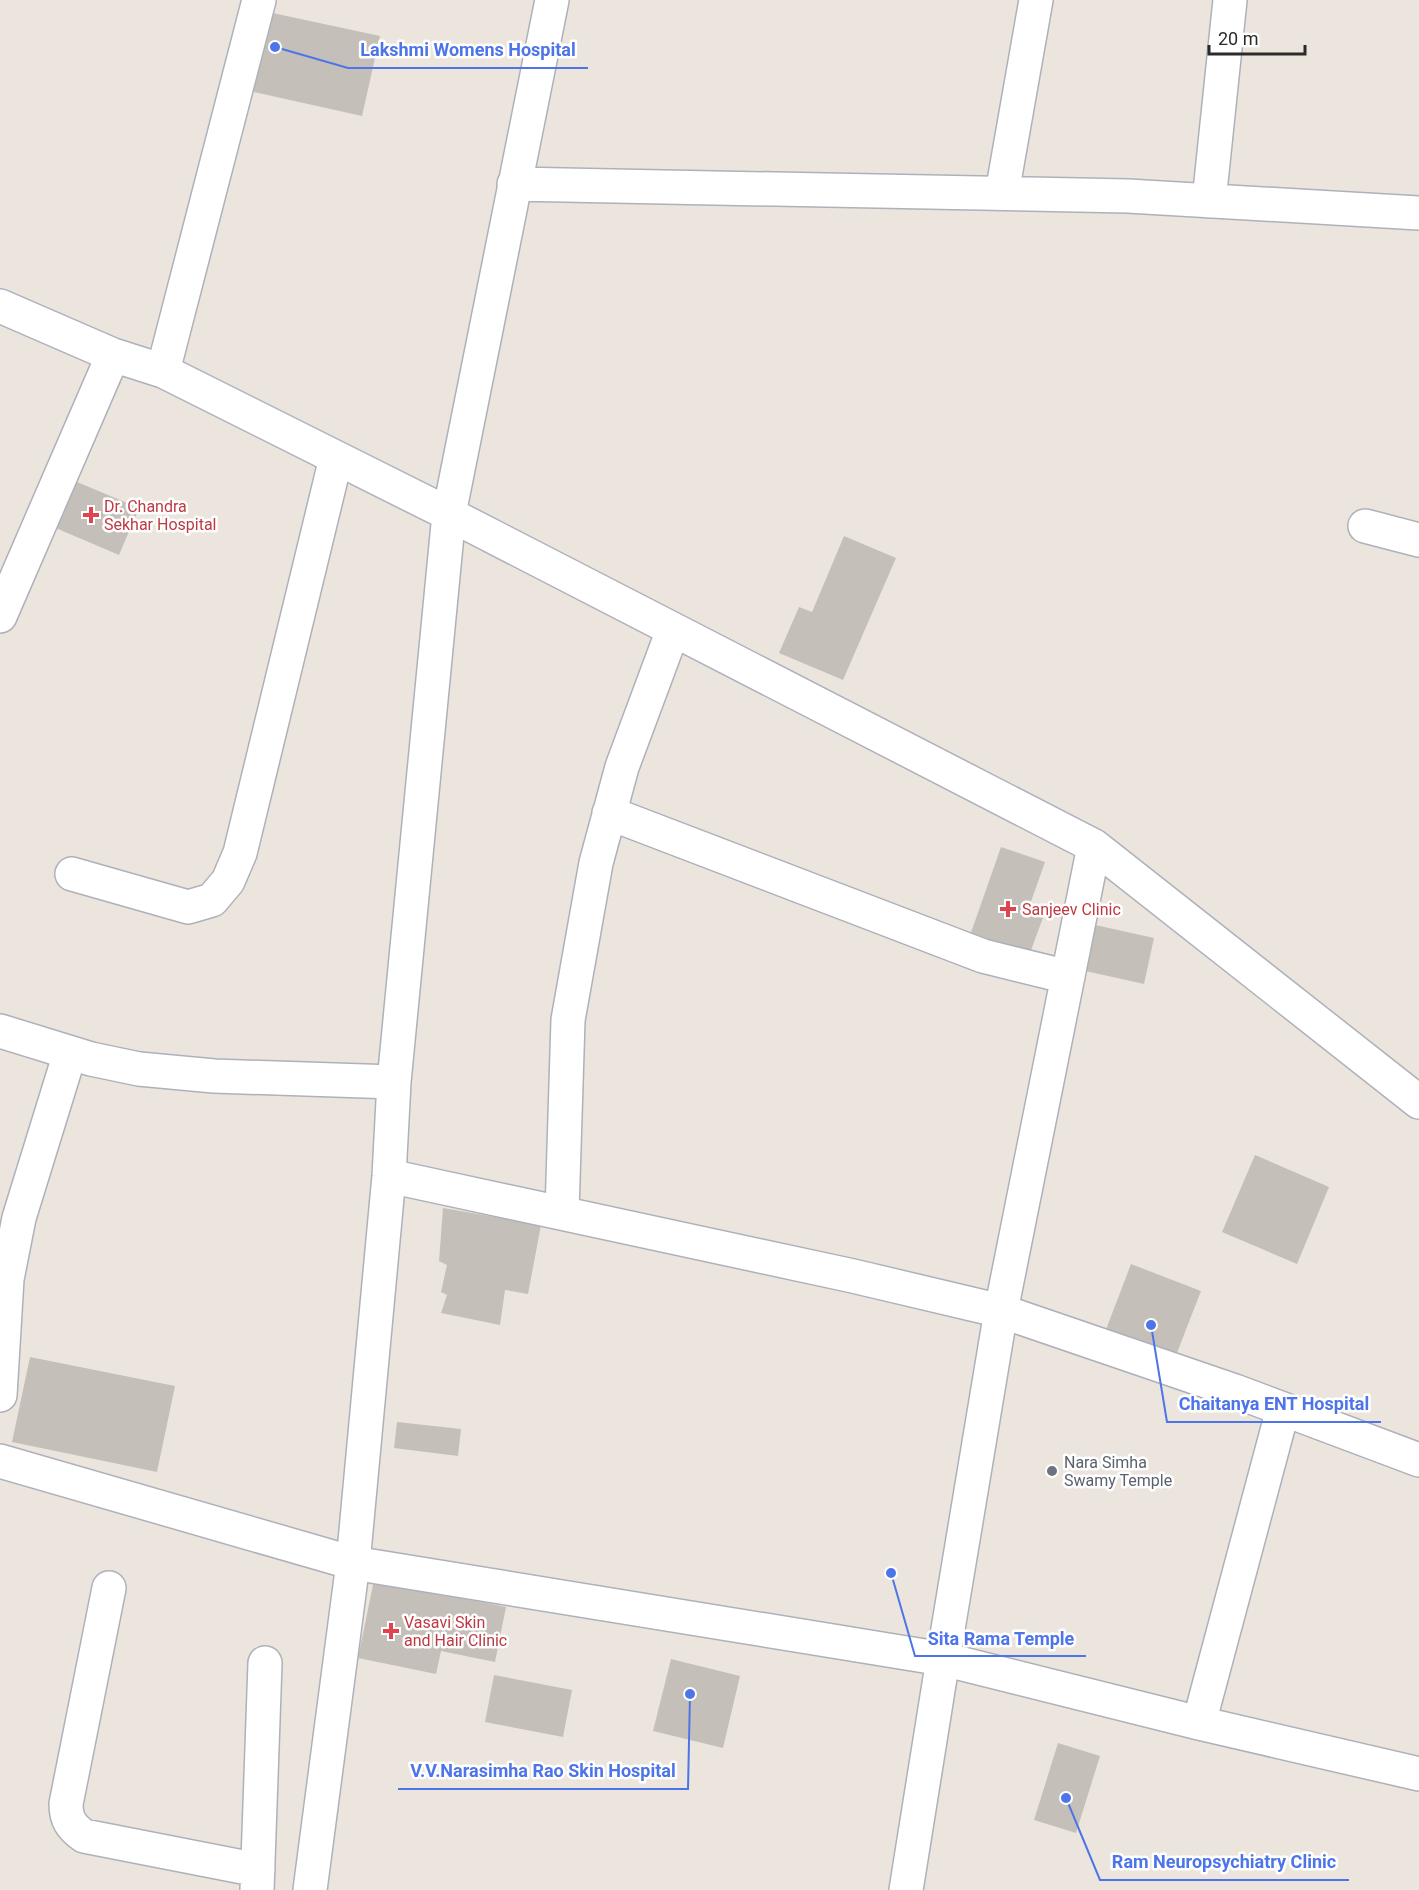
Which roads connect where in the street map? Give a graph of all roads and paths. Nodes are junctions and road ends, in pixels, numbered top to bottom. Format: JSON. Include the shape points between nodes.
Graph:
{"nodes":[{"id":1,"x":258,"y":0,"type":"edge"},
{"id":2,"x":552,"y":0,"type":"edge"},
{"id":3,"x":1036,"y":0,"type":"edge"},
{"id":4,"x":1230,"y":0,"type":"edge"},
{"id":5,"x":514,"y":184,"type":"junction"},
{"id":6,"x":1002,"y":193,"type":"junction"},
{"id":7,"x":1209,"y":201,"type":"junction"},
{"id":8,"x":1419,"y":213,"type":"edge"},
{"id":9,"x":0,"y":306,"type":"edge"},
{"id":10,"x":113,"y":355,"type":"junction"},
{"id":11,"x":163,"y":370,"type":"junction"},
{"id":12,"x":336,"y":458,"type":"junction"},
{"id":13,"x":449,"y":514,"type":"junction"},
{"id":14,"x":1365,"y":526,"type":"dead end"},
{"id":15,"x":1419,"y":540,"type":"edge"},
{"id":16,"x":0,"y":616,"type":"edge"},
{"id":17,"x":673,"y":630,"type":"junction"},
{"id":18,"x":609,"y":813,"type":"junction"},
{"id":19,"x":1094,"y":846,"type":"junction"},
{"id":20,"x":72,"y":874,"type":"dead end"},
{"id":21,"x":1068,"y":977,"type":"junction"},
{"id":22,"x":0,"y":1031,"type":"edge"},
{"id":23,"x":70,"y":1053,"type":"junction"},
{"id":24,"x":394,"y":1082,"type":"junction"},
{"id":25,"x":1419,"y":1102,"type":"edge"},
{"id":26,"x":389,"y":1176,"type":"junction"},
{"id":27,"x":562,"y":1212,"type":"junction"},
{"id":28,"x":1001,"y":1311,"type":"junction"},
{"id":29,"x":0,"y":1395,"type":"edge"},
{"id":30,"x":1283,"y":1409,"type":"junction"},
{"id":31,"x":1419,"y":1460,"type":"edge"},
{"id":32,"x":0,"y":1461,"type":"edge"},
{"id":33,"x":353,"y":1563,"type":"junction"},
{"id":34,"x":109,"y":1588,"type":"dead end"},
{"id":35,"x":943,"y":1659,"type":"junction"},
{"id":36,"x":265,"y":1663,"type":"dead end"},
{"id":37,"x":1199,"y":1723,"type":"junction"},
{"id":38,"x":1419,"y":1774,"type":"edge"},
{"id":39,"x":257,"y":1880,"type":"edge"},
{"id":40,"x":310,"y":1890,"type":"edge"},
{"id":41,"x":906,"y":1890,"type":"edge"}],
"edges":[{"from":1,"to":11,"type":"street"},
{"from":2,"to":5,"type":"street"},
{"from":3,"to":6,"type":"street"},
{"from":4,"to":7,"type":"street"},
{"from":5,"to":6,"type":"street"},
{"from":5,"to":13,"type":"street"},
{"from":6,"to":7,"type":"street"},
{"from":7,"to":8,"type":"street"},
{"from":9,"to":10,"type":"street"},
{"from":10,"to":11,"type":"street"},
{"from":10,"to":16,"type":"street"},
{"from":11,"to":12,"type":"street"},
{"from":12,"to":13,"type":"street"},
{"from":12,"to":20,"type":"street","via":[[240,853],[228,881],[212,900],[188,907]]},
{"from":13,"to":17,"type":"street"},
{"from":13,"to":24,"type":"street"},
{"from":14,"to":15,"type":"street"},
{"from":17,"to":18,"type":"street"},
{"from":17,"to":19,"type":"street"},
{"from":18,"to":21,"type":"street","via":[[983,957]]},
{"from":18,"to":27,"type":"street","via":[[596,863],[568,1020]]},
{"from":19,"to":21,"type":"street"},
{"from":19,"to":25,"type":"street"},
{"from":21,"to":28,"type":"street"},
{"from":22,"to":23,"type":"street"},
{"from":23,"to":24,"type":"street","via":[[139,1069],[214,1076]]},
{"from":23,"to":29,"type":"street","via":[[19,1218],[7,1280]]},
{"from":24,"to":26,"type":"street"},
{"from":26,"to":27,"type":"street"},
{"from":26,"to":33,"type":"street"},
{"from":27,"to":28,"type":"street"},
{"from":28,"to":30,"type":"street"},
{"from":28,"to":35,"type":"street"},
{"from":30,"to":31,"type":"street"},
{"from":30,"to":37,"type":"street"},
{"from":32,"to":33,"type":"street"},
{"from":33,"to":35,"type":"street"},
{"from":33,"to":40,"type":"street"},
{"from":34,"to":39,"type":"street","via":[[66,1815],[73,1828],[84,1836]]},
{"from":35,"to":37,"type":"street"},
{"from":35,"to":41,"type":"street"},
{"from":36,"to":39,"type":"street"},
{"from":37,"to":38,"type":"street"}]}
